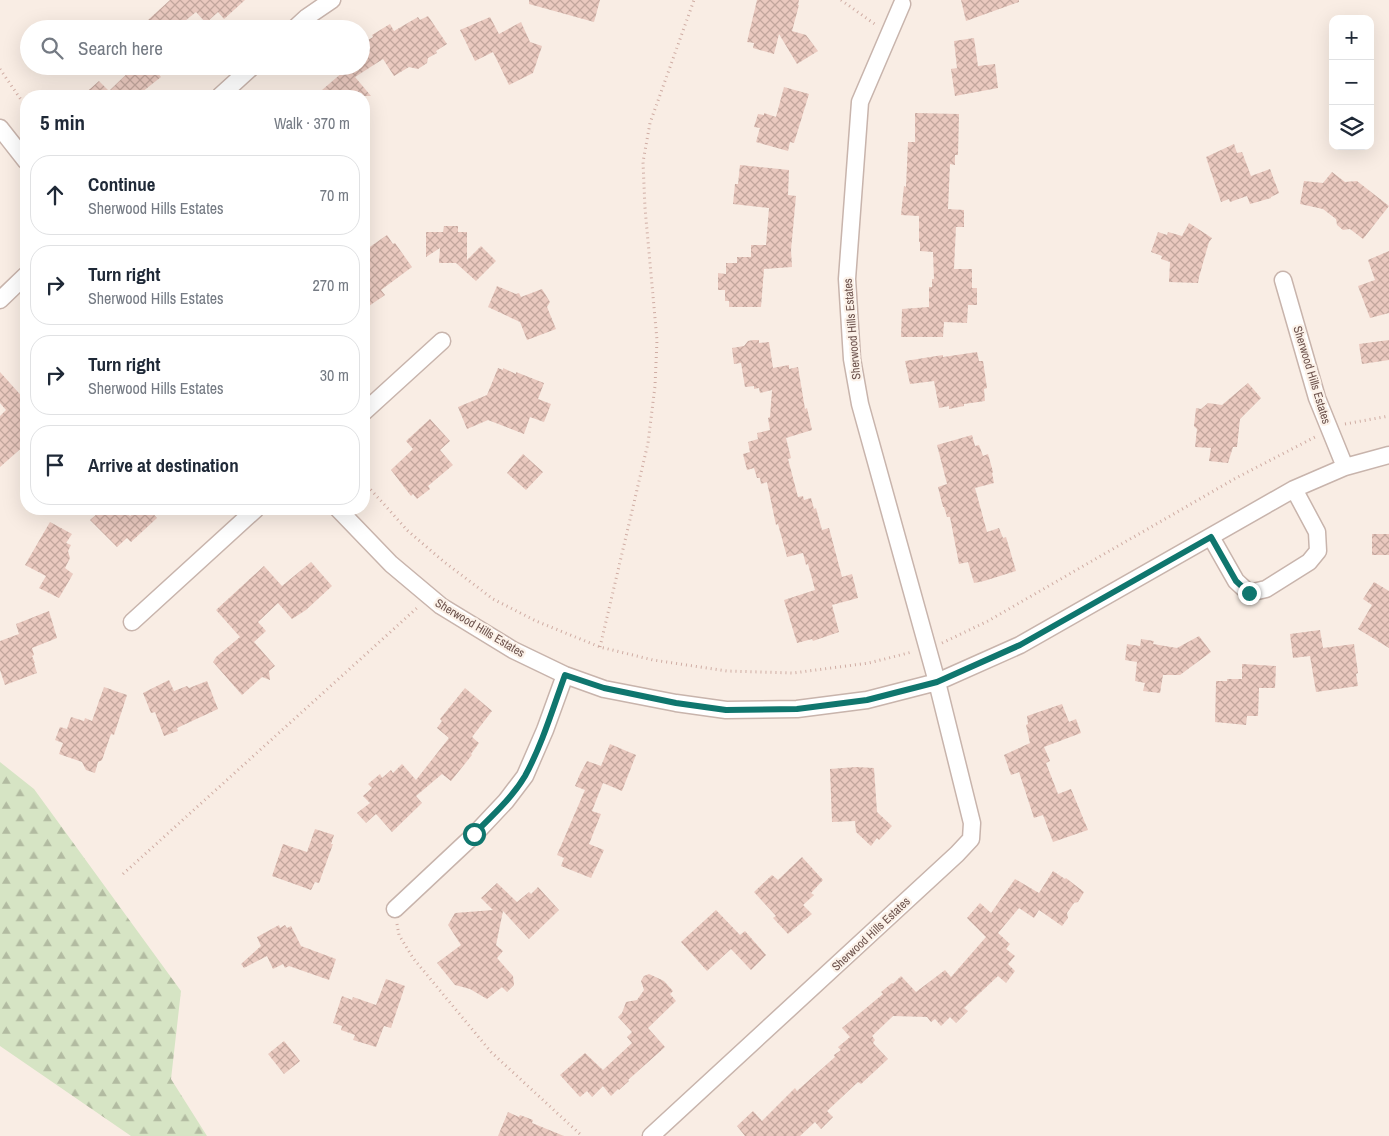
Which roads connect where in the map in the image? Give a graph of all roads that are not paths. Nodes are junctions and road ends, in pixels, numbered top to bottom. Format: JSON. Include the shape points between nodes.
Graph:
{"nodes":[{"id":1,"x":332,"y":0,"type":"edge"},
{"id":2,"x":902,"y":4,"type":"dead end"},
{"id":3,"x":304,"y":20,"type":"edge"},
{"id":4,"x":243,"y":75,"type":"edge"},
{"id":5,"x":227,"y":90,"type":"edge"},
{"id":6,"x":0,"y":128,"type":"edge"},
{"id":7,"x":20,"y":153,"type":"edge"},
{"id":8,"x":1283,"y":280,"type":"dead end"},
{"id":9,"x":20,"y":281,"type":"edge"},
{"id":10,"x":0,"y":300,"type":"edge"},
{"id":11,"x":442,"y":341,"type":"dead end"},
{"id":12,"x":370,"y":407,"type":"edge"},
{"id":13,"x":1389,"y":455,"type":"edge"},
{"id":14,"x":1345,"y":467,"type":"junction"},
{"id":15,"x":1294,"y":489,"type":"junction"},
{"id":16,"x":249,"y":515,"type":"edge"},
{"id":17,"x":344,"y":515,"type":"edge"},
{"id":18,"x":1211,"y":537,"type":"junction"},
{"id":19,"x":132,"y":622,"type":"dead end"},
{"id":20,"x":565,"y":675,"type":"junction"},
{"id":21,"x":937,"y":682,"type":"junction"},
{"id":22,"x":395,"y":909,"type":"road end"},
{"id":23,"x":651,"y":1136,"type":"edge"}],
"edges":[{"from":1,"to":3,"type":"street"},
{"from":2,"to":21,"type":"street","name":"Sherwood Hills Estates","via":[[860,102],[847,279],[852,360],[860,404]]},
{"from":4,"to":5,"type":"street"},
{"from":6,"to":7,"type":"street"},
{"from":8,"to":14,"type":"street","name":"Sherwood Hills Estates","via":[[1317,398]]},
{"from":9,"to":10,"type":"street"},
{"from":11,"to":12,"type":"street"},
{"from":13,"to":14,"type":"street","name":"Sherwood Hills Estates"},
{"from":14,"to":15,"type":"street","name":"Sherwood Hills Estates"},
{"from":15,"to":18,"type":"street","name":"Sherwood Hills Estates"},
{"from":15,"to":18,"type":"street","via":[[1317,532],[1318,551],[1309,562],[1266,589],[1249,593],[1236,581]]},
{"from":16,"to":19,"type":"street"},
{"from":17,"to":20,"type":"street","name":"Sherwood Hills Estates","via":[[391,564],[441,606],[513,650]]},
{"from":18,"to":21,"type":"street","name":"Sherwood Hills Estates","via":[[1020,645]]},
{"from":20,"to":21,"type":"street","name":"Sherwood Hills Estates","via":[[604,688],[726,710],[806,708],[867,700]]},
{"from":20,"to":22,"type":"street","via":[[525,776],[474,834]]},
{"from":21,"to":23,"type":"street","name":"Sherwood Hills Estates","via":[[972,823],[970,839],[958,854]]}]}
